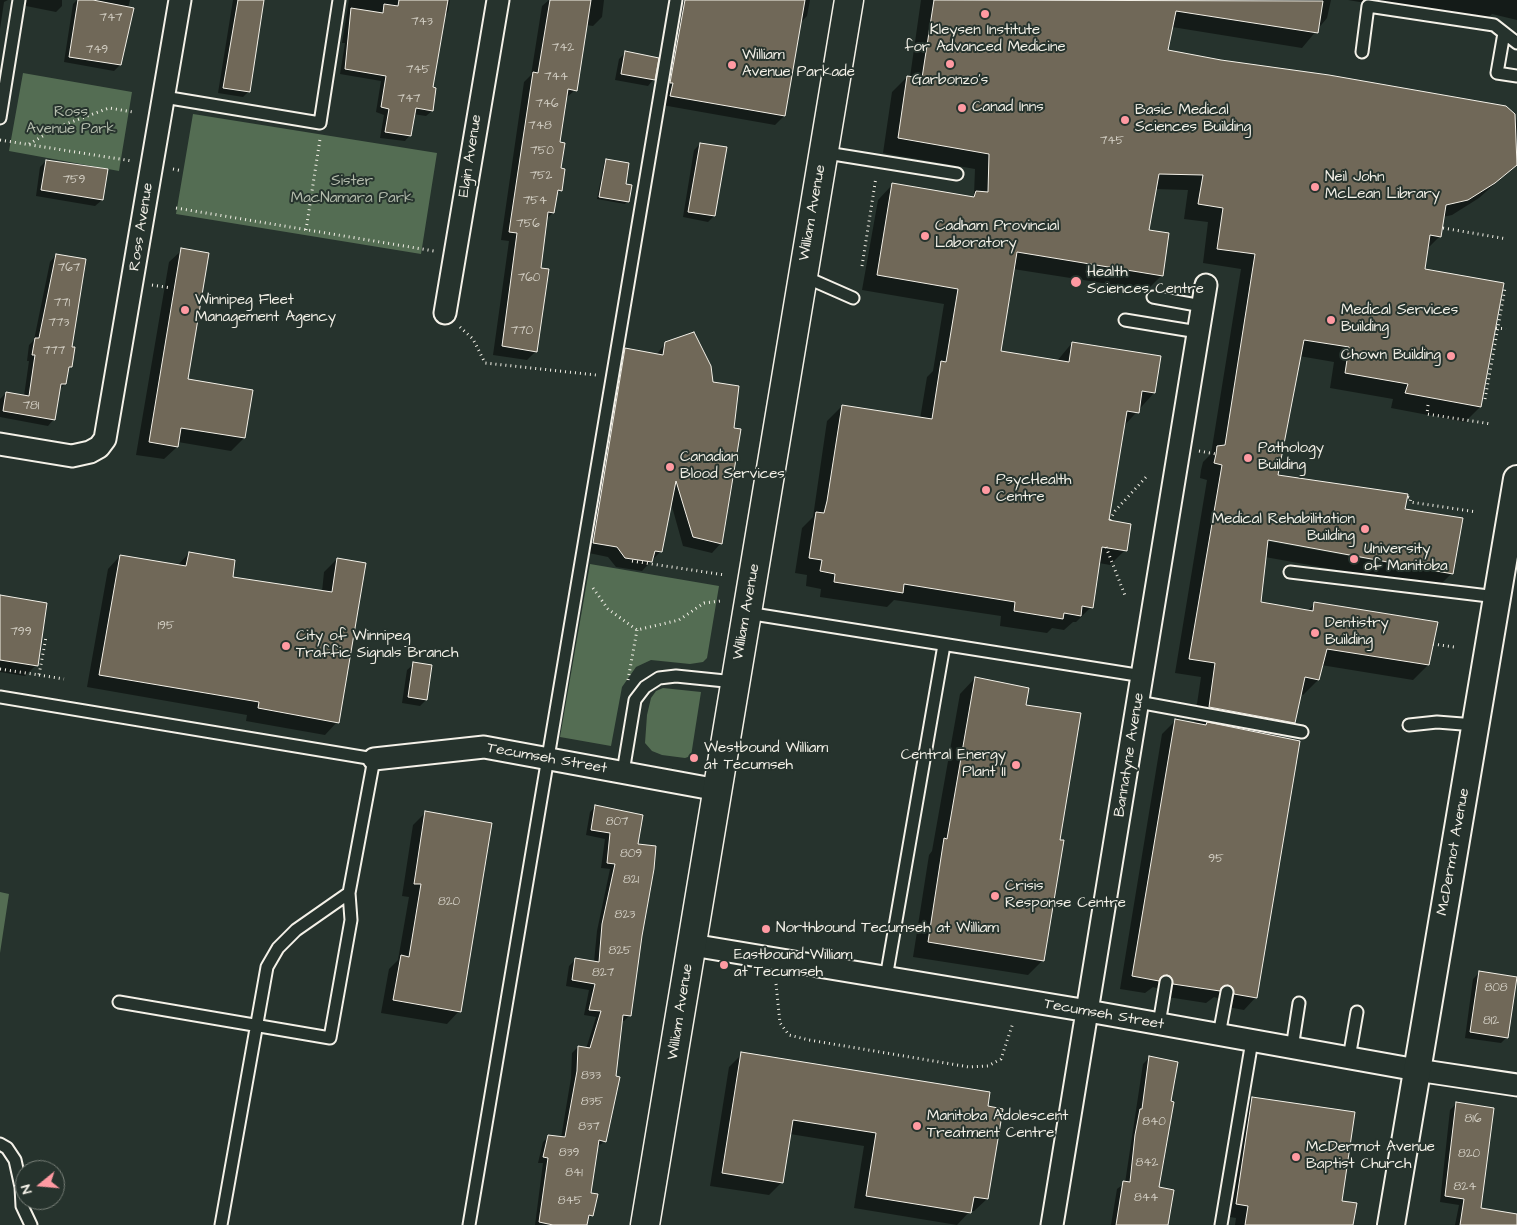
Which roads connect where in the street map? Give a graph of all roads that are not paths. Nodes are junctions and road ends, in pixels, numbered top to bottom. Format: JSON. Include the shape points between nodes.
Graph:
{"nodes":[{"id":1,"x":20,"y":0,"type":"edge"},
{"id":2,"x":180,"y":0,"type":"edge"},
{"id":3,"x":339,"y":0,"type":"edge"},
{"id":4,"x":498,"y":0,"type":"edge"},
{"id":5,"x":676,"y":0,"type":"edge"},
{"id":6,"x":849,"y":0,"type":"edge"},
{"id":7,"x":1504,"y":33,"type":"junction"},
{"id":8,"x":1517,"y":43,"type":"edge"},
{"id":9,"x":1362,"y":52,"type":"dead end"},
{"id":10,"x":1517,"y":76,"type":"edge"},
{"id":11,"x":164,"y":97,"type":"junction"},
{"id":12,"x":0,"y":118,"type":"edge"},
{"id":13,"x":828,"y":157,"type":"junction"},
{"id":14,"x":957,"y":174,"type":"dead end"},
{"id":15,"x":803,"y":276,"type":"junction"},
{"id":16,"x":1206,"y":285,"type":"dead end"},
{"id":17,"x":1153,"y":297,"type":"dead end"},
{"id":18,"x":854,"y":298,"type":"dead end"},
{"id":19,"x":1202,"y":306,"type":"junction"},
{"id":20,"x":445,"y":313,"type":"road end"},
{"id":21,"x":1125,"y":320,"type":"dead end"},
{"id":22,"x":1198,"y":332,"type":"junction"},
{"id":23,"x":0,"y":444,"type":"edge"},
{"id":24,"x":1517,"y":479,"type":"edge"},
{"id":25,"x":1290,"y":572,"type":"dead end"},
{"id":26,"x":1497,"y":597,"type":"junction"},
{"id":27,"x":747,"y":613,"type":"junction"},
{"id":28,"x":944,"y":645,"type":"junction"},
{"id":29,"x":1142,"y":676,"type":"junction"},
{"id":30,"x":735,"y":682,"type":"junction"},
{"id":31,"x":0,"y":697,"type":"edge"},
{"id":32,"x":1138,"y":702,"type":"junction"},
{"id":33,"x":1409,"y":725,"type":"dead end"},
{"id":34,"x":1476,"y":725,"type":"junction"},
{"id":35,"x":1302,"y":732,"type":"dead end"},
{"id":36,"x":374,"y":759,"type":"junction"},
{"id":37,"x":548,"y":759,"type":"junction"},
{"id":38,"x":623,"y":772,"type":"junction"},
{"id":39,"x":718,"y":790,"type":"junction"},
{"id":40,"x":349,"y":893,"type":"junction"},
{"id":41,"x":692,"y":945,"type":"junction"},
{"id":42,"x":886,"y":978,"type":"junction"},
{"id":43,"x":1166,"y":982,"type":"dead end"},
{"id":44,"x":1227,"y":992,"type":"dead end"},
{"id":45,"x":119,"y":1002,"type":"dead end"},
{"id":46,"x":1299,"y":1003,"type":"dead end"},
{"id":47,"x":1088,"y":1011,"type":"junction"},
{"id":48,"x":1357,"y":1012,"type":"dead end"},
{"id":49,"x":1159,"y":1024,"type":"junction"},
{"id":50,"x":256,"y":1025,"type":"junction"},
{"id":51,"x":1219,"y":1035,"type":"junction"},
{"id":52,"x":1252,"y":1041,"type":"junction"},
{"id":53,"x":1292,"y":1048,"type":"junction"},
{"id":54,"x":1349,"y":1058,"type":"junction"},
{"id":55,"x":1417,"y":1070,"type":"junction"},
{"id":56,"x":1517,"y":1085,"type":"edge"},
{"id":57,"x":0,"y":1144,"type":"edge"},
{"id":58,"x":31,"y":1225,"type":"edge"},
{"id":59,"x":221,"y":1225,"type":"edge"},
{"id":60,"x":470,"y":1225,"type":"edge"},
{"id":61,"x":645,"y":1225,"type":"edge"},
{"id":62,"x":1052,"y":1225,"type":"edge"},
{"id":63,"x":1221,"y":1225,"type":"edge"},
{"id":64,"x":1391,"y":1225,"type":"edge"}],
"edges":[{"from":1,"to":12,"type":"lane"},
{"from":2,"to":11,"type":"street","name":"Ross Avenue"},
{"from":3,"to":11,"type":"lane","via":[[320,123]]},
{"from":4,"to":20,"type":"street","name":"Elgin Avenue"},
{"from":5,"to":37,"type":"lane"},
{"from":6,"to":13,"type":"main road","name":"William Avenue"},
{"from":7,"to":8,"type":"lane"},
{"from":7,"to":9,"type":"lane","via":[[1494,24],[1368,6]]},
{"from":7,"to":10,"type":"lane","via":[[1497,73]]},
{"from":11,"to":23,"type":"street","name":"Ross Avenue","via":[[103,443],[79,455]]},
{"from":13,"to":14,"type":"lane"},
{"from":13,"to":15,"type":"main road","name":"William Avenue"},
{"from":15,"to":18,"type":"lane"},
{"from":15,"to":27,"type":"main road","name":"William Avenue"},
{"from":16,"to":19,"type":"street","name":"Bannatyne Avenue"},
{"from":17,"to":19,"type":"lane"},
{"from":19,"to":22,"type":"street","name":"Bannatyne Avenue"},
{"from":21,"to":22,"type":"lane"},
{"from":22,"to":29,"type":"street","name":"Bannatyne Avenue"},
{"from":24,"to":26,"type":"street","name":"McDermot Avenue"},
{"from":25,"to":26,"type":"lane"},
{"from":26,"to":34,"type":"street","name":"McDermot Avenue"},
{"from":27,"to":28,"type":"lane"},
{"from":27,"to":30,"type":"main road","name":"William Avenue"},
{"from":28,"to":29,"type":"lane"},
{"from":28,"to":42,"type":"lane"},
{"from":29,"to":32,"type":"street","name":"Bannatyne Avenue"},
{"from":30,"to":38,"type":"lane","via":[[676,676],[659,678],[645,688],[635,700]]},
{"from":30,"to":39,"type":"main road","name":"William Avenue"},
{"from":31,"to":36,"type":"lane"},
{"from":32,"to":35,"type":"lane"},
{"from":32,"to":47,"type":"street","name":"Bannatyne Avenue"},
{"from":33,"to":34,"type":"lane","via":[[1437,722]]},
{"from":34,"to":55,"type":"street","name":"McDermot Avenue"},
{"from":36,"to":37,"type":"street","name":"Tecumseh Street","via":[[484,747]]},
{"from":36,"to":40,"type":"lane"},
{"from":37,"to":38,"type":"street","name":"Tecumseh Street"},
{"from":37,"to":60,"type":"lane"},
{"from":38,"to":39,"type":"street","name":"Tecumseh Street"},
{"from":39,"to":41,"type":"main road","name":"William Avenue"},
{"from":40,"to":50,"type":"lane","via":[[296,930],[278,948],[267,967]]},
{"from":40,"to":50,"type":"lane","via":[[350,920],[330,1038]]},
{"from":41,"to":42,"type":"street","name":"Tecumseh Street"},
{"from":41,"to":61,"type":"main road","name":"William Avenue"},
{"from":42,"to":47,"type":"street","name":"Tecumseh Street"},
{"from":43,"to":49,"type":"lane"},
{"from":44,"to":51,"type":"lane"},
{"from":45,"to":50,"type":"lane"},
{"from":46,"to":53,"type":"lane"},
{"from":47,"to":49,"type":"street","name":"Tecumseh Street"},
{"from":47,"to":62,"type":"street","name":"Bannatyne Avenue"},
{"from":48,"to":54,"type":"lane"},
{"from":49,"to":51,"type":"street","name":"Tecumseh Street"},
{"from":50,"to":59,"type":"lane"},
{"from":51,"to":52,"type":"street","name":"Tecumseh Street"},
{"from":52,"to":53,"type":"street","name":"Tecumseh Street"},
{"from":52,"to":63,"type":"lane"},
{"from":53,"to":54,"type":"street","name":"Tecumseh Street"},
{"from":54,"to":55,"type":"street","name":"Tecumseh Street"},
{"from":55,"to":56,"type":"street","name":"Tecumseh Street"},
{"from":55,"to":64,"type":"street","name":"McDermot Avenue"},
{"from":57,"to":58,"type":"lane","via":[[15,1160],[22,1206]]}]}
